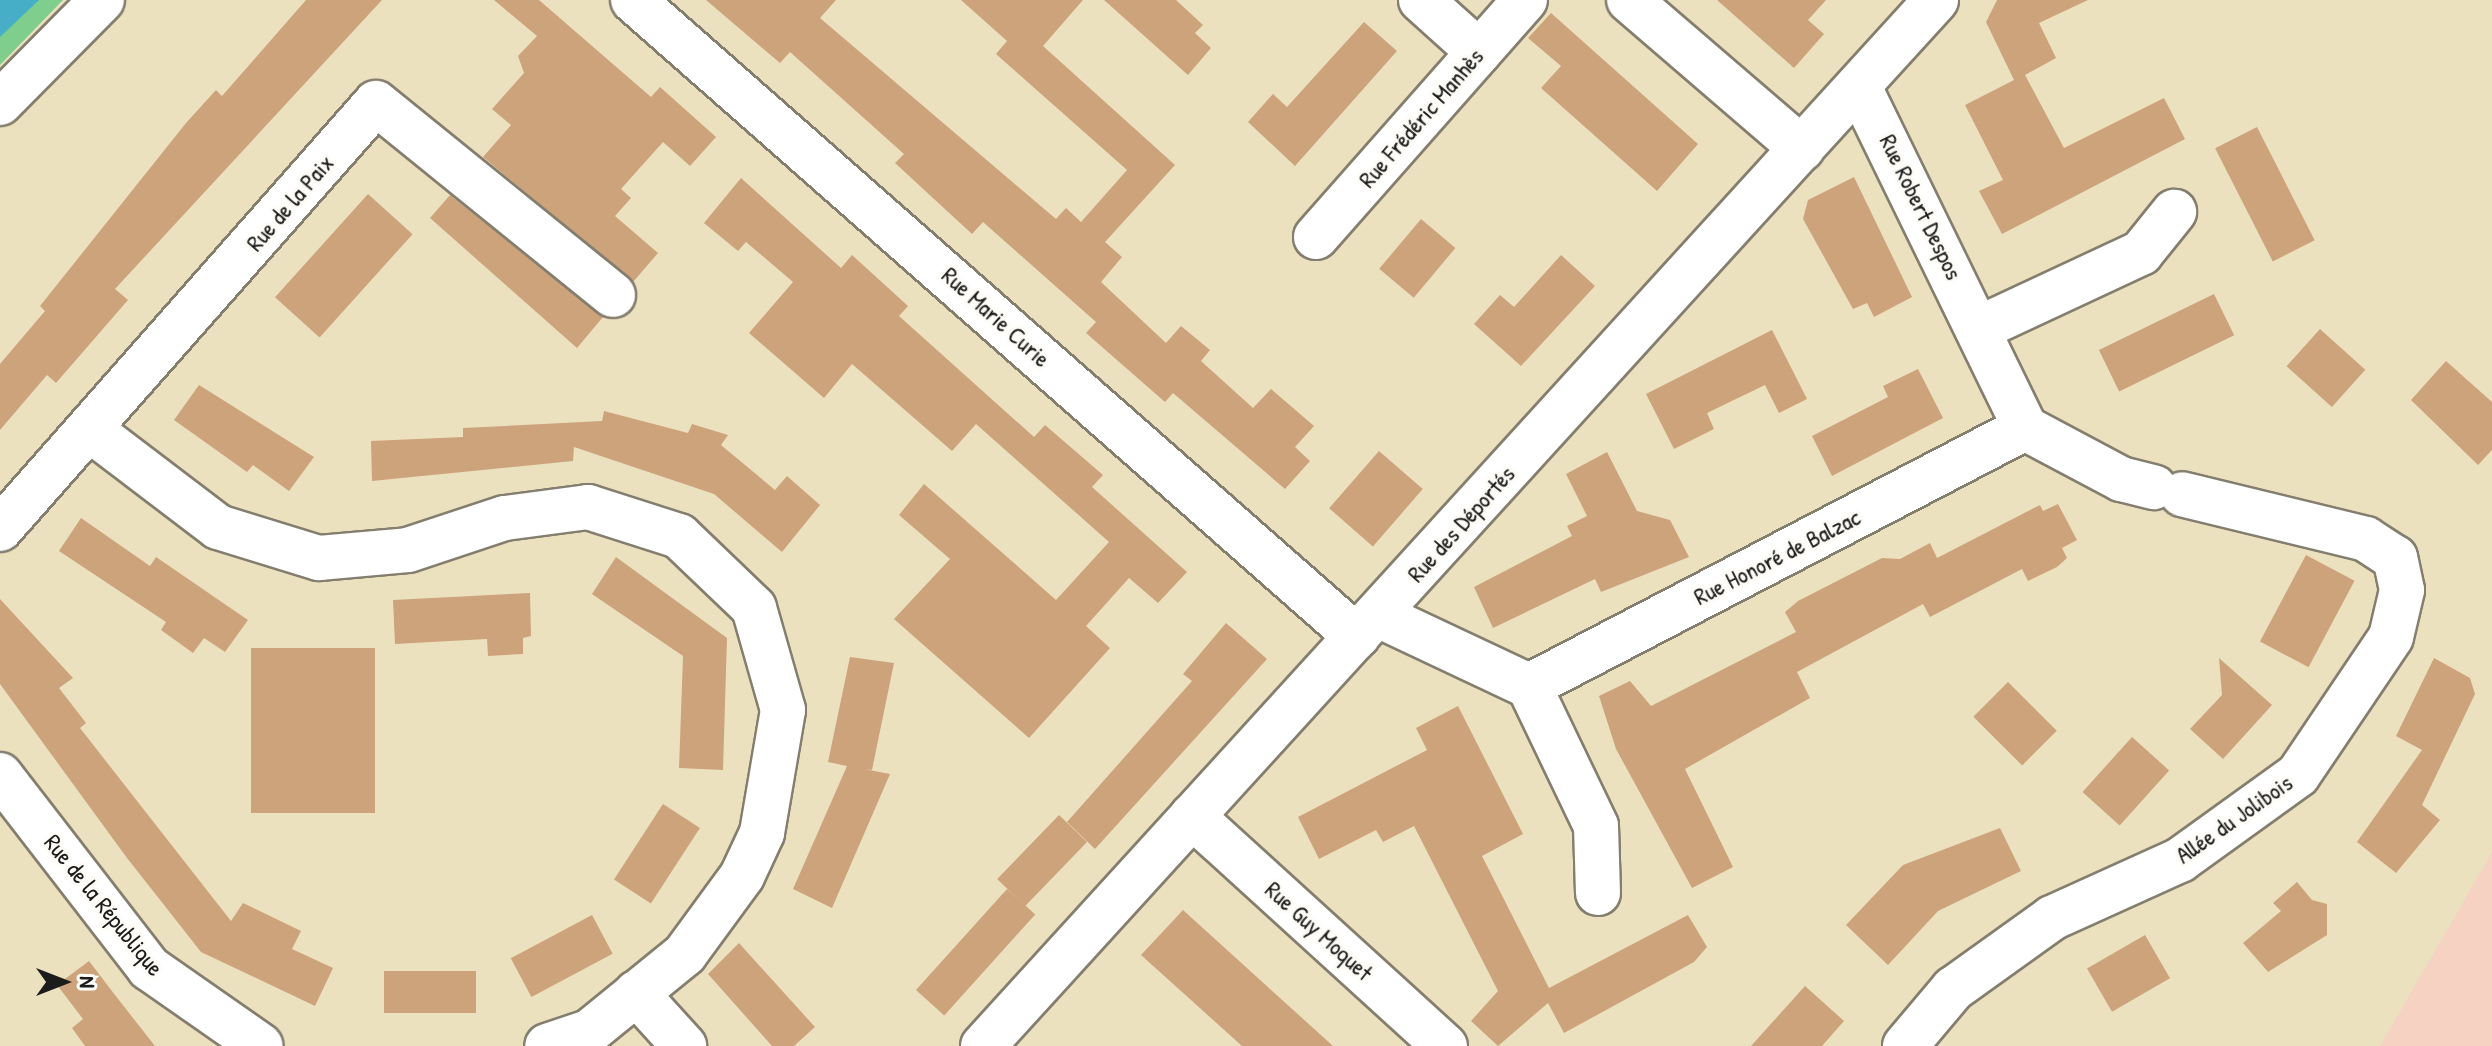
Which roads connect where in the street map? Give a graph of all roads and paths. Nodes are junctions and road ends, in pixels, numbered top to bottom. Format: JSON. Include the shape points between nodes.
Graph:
{"nodes":[{"id":1,"x":102,"y":0,"type":"edge"},
{"id":2,"x":633,"y":0,"type":"edge"},
{"id":3,"x":1421,"y":0,"type":"edge"},
{"id":4,"x":1525,"y":0,"type":"edge"},
{"id":5,"x":1629,"y":0,"type":"edge"},
{"id":6,"x":1936,"y":0,"type":"edge"},
{"id":7,"x":1479,"y":52,"type":"junction"},
{"id":8,"x":1859,"y":87,"type":"junction"},
{"id":9,"x":0,"y":103,"type":"edge"},
{"id":10,"x":1802,"y":149,"type":"junction"},
{"id":11,"x":2174,"y":212,"type":"dead end"},
{"id":12,"x":1316,"y":237,"type":"dead end"},
{"id":13,"x":613,"y":295,"type":"dead end"},
{"id":14,"x":1980,"y":328,"type":"junction"},
{"id":15,"x":2025,"y":428,"type":"junction"},
{"id":16,"x":92,"y":431,"type":"junction"},
{"id":17,"x":0,"y":529,"type":"edge"},
{"id":18,"x":1368,"y":626,"type":"junction"},
{"id":19,"x":1529,"y":686,"type":"junction"},
{"id":20,"x":0,"y":775,"type":"edge"},
{"id":21,"x":1192,"y":816,"type":"junction"},
{"id":22,"x":1598,"y":893,"type":"dead end"},
{"id":23,"x":636,"y":993,"type":"junction"},
{"id":24,"x":261,"y":1046,"type":"edge"},
{"id":25,"x":547,"y":1046,"type":"edge"},
{"id":26,"x":684,"y":1046,"type":"edge"},
{"id":27,"x":983,"y":1046,"type":"edge"},
{"id":28,"x":1445,"y":1046,"type":"edge"},
{"id":29,"x":1905,"y":1046,"type":"edge"}],
"edges":[{"from":1,"to":9,"type":"street"},
{"from":2,"to":18,"type":"street","name":"Rue Marie Curie"},
{"from":3,"to":7,"type":"street"},
{"from":4,"to":7,"type":"street","name":"Rue Frédéric Manhès"},
{"from":5,"to":10,"type":"street"},
{"from":6,"to":8,"type":"street","name":"Rue des Déportés"},
{"from":7,"to":12,"type":"street","name":"Rue Frédéric Manhès"},
{"from":8,"to":10,"type":"street","name":"Rue des Déportés"},
{"from":8,"to":14,"type":"street","name":"Rue Robert Despos"},
{"from":10,"to":18,"type":"street","name":"Rue des Déportés"},
{"from":11,"to":14,"type":"street","via":[[2141,253]]},
{"from":13,"to":16,"type":"street","name":"Rue de la Paix","via":[[376,103]]},
{"from":14,"to":15,"type":"street","name":"Rue Robert Despos"},
{"from":15,"to":19,"type":"street","name":"Rue Honoré de Balzac"},
{"from":15,"to":29,"type":"street","name":"Allée du Jolibois","via":[[2121,479],[2366,539],[2395,558],[2402,590],[2391,637],[2298,775],[2180,860],[2052,918],[1953,989]]},
{"from":16,"to":17,"type":"street","name":"Rue de la Paix"},
{"from":16,"to":23,"type":"street","via":[[218,527],[319,558],[408,550],[505,518],[588,507],[679,536],[754,608],[783,710],[762,833],[742,876],[685,954]]},
{"from":18,"to":19,"type":"street"},
{"from":18,"to":21,"type":"street","name":"Rue des Déportés"},
{"from":19,"to":22,"type":"street","via":[[1596,826]]},
{"from":20,"to":24,"type":"street","name":"Rue de la République","via":[[149,968]]},
{"from":21,"to":27,"type":"street","name":"Rue des Déportés"},
{"from":21,"to":28,"type":"street","name":"Rue Guy Moquet"},
{"from":23,"to":25,"type":"street","via":[[589,1032]]},
{"from":23,"to":26,"type":"street"}]}
